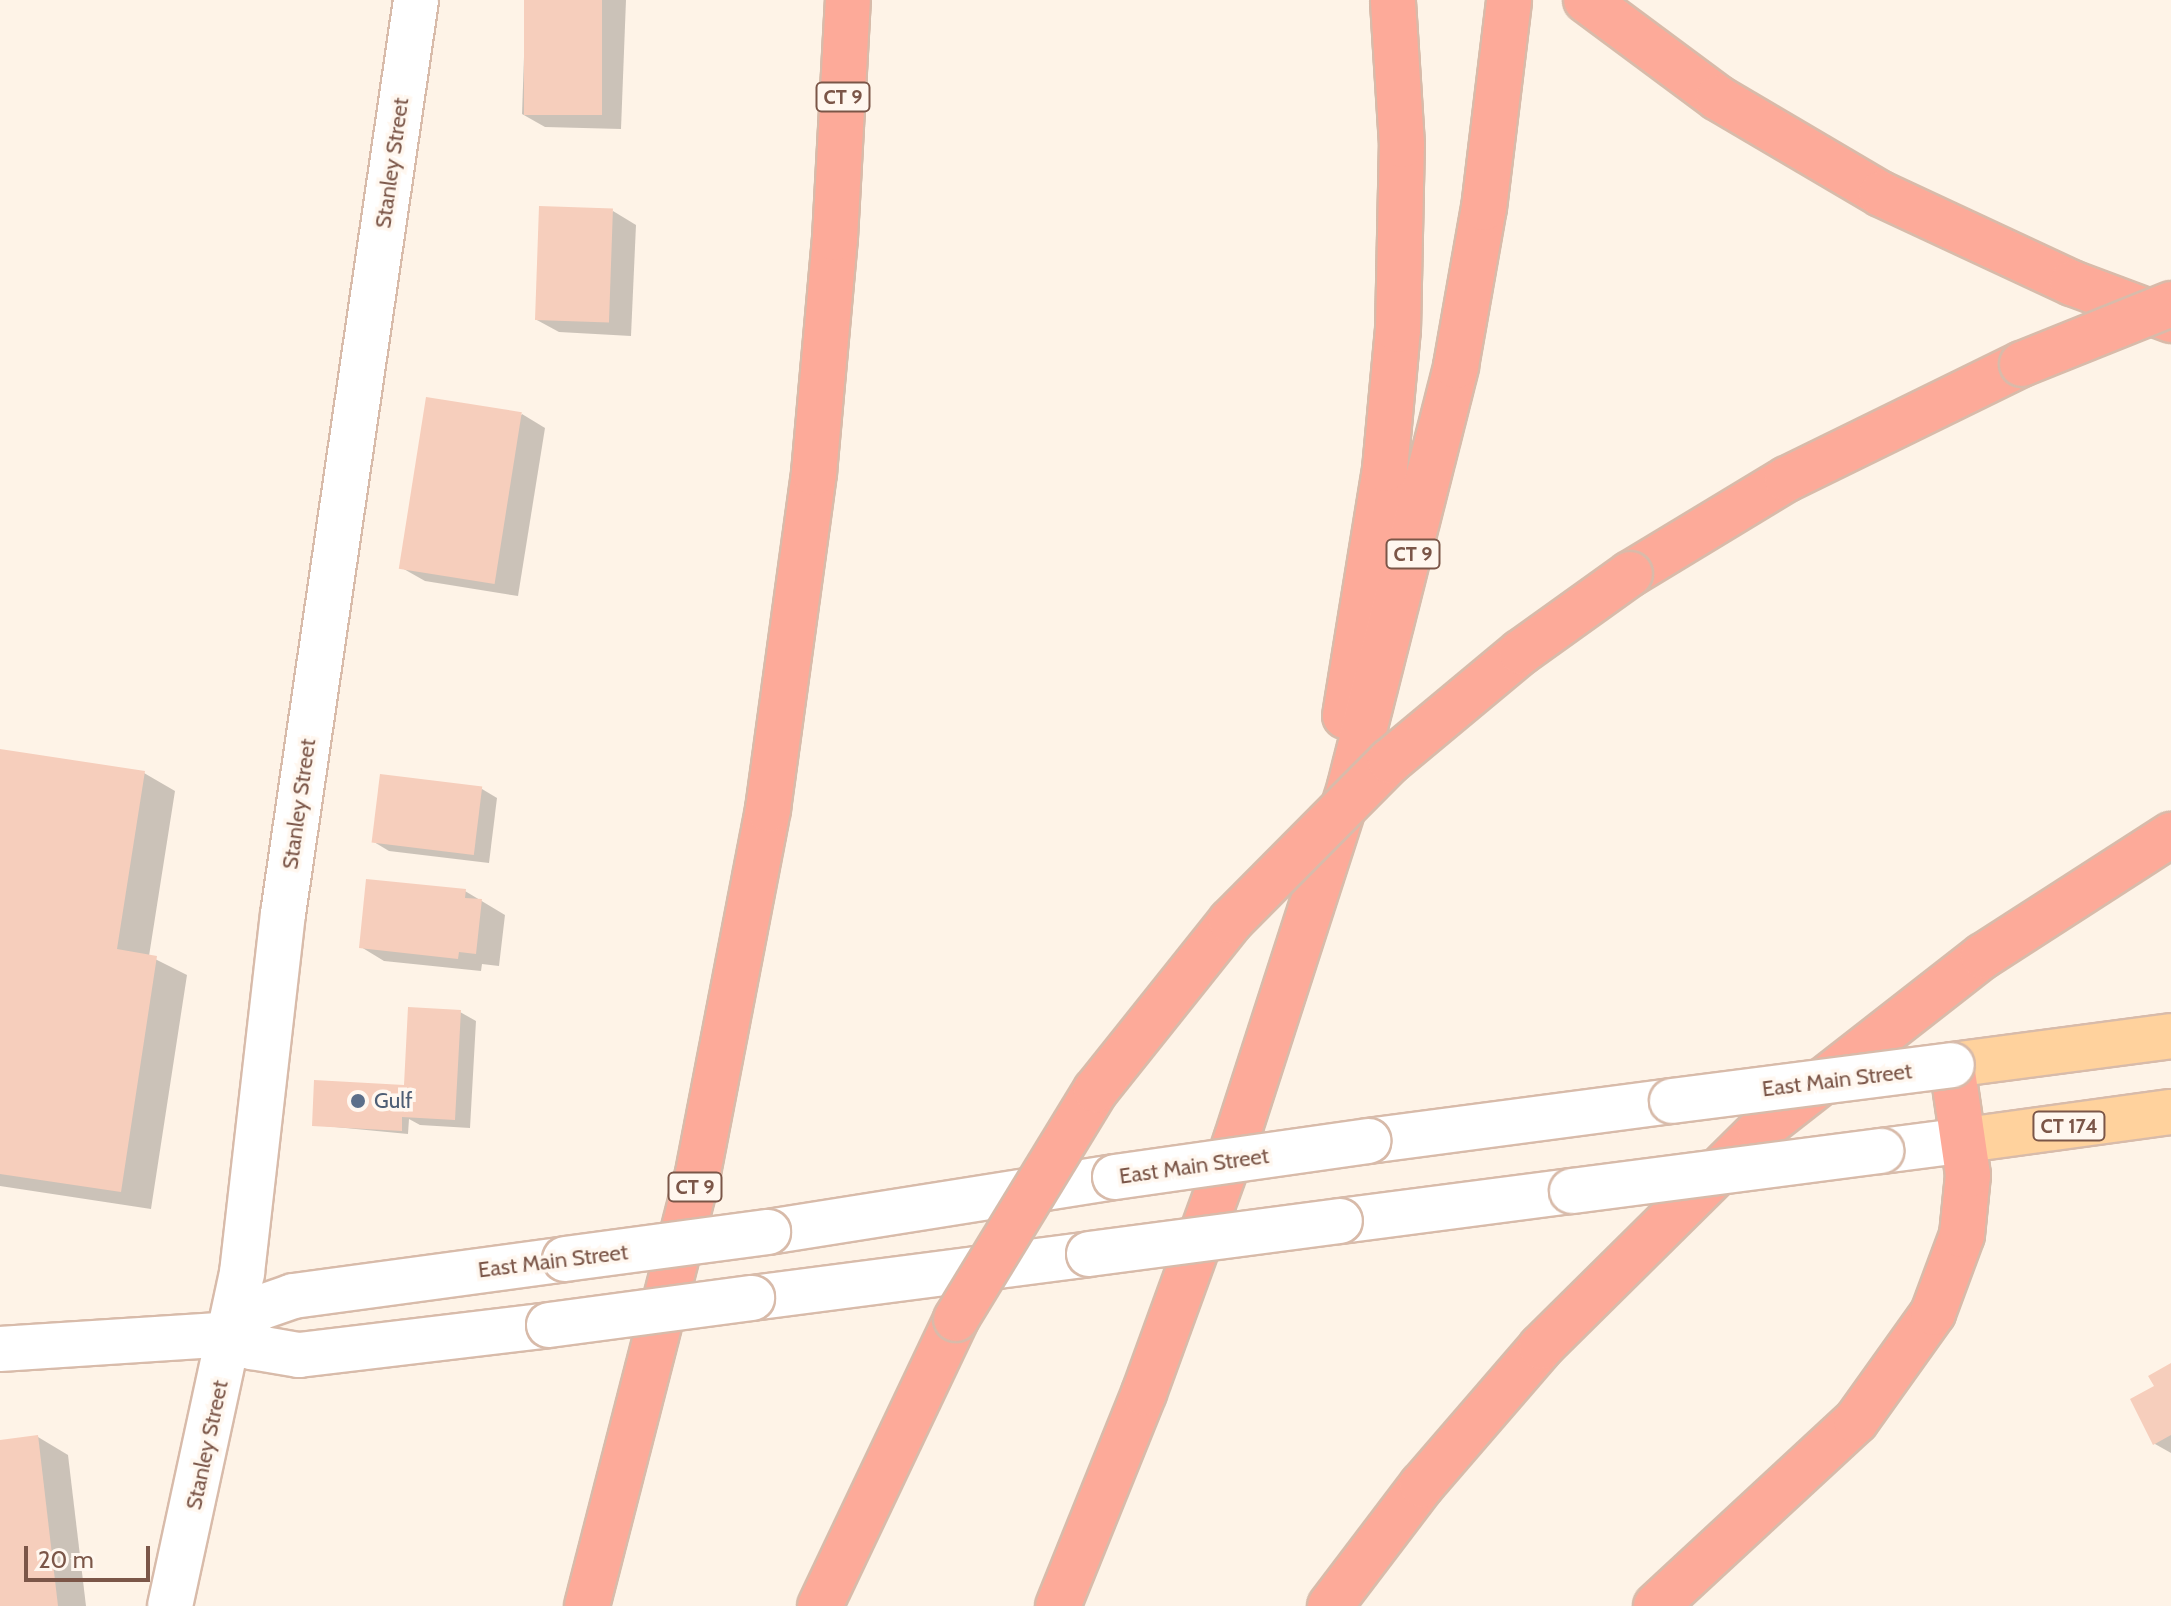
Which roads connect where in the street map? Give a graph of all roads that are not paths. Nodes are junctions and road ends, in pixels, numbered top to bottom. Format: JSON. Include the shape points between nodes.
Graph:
{"nodes":[{"id":1,"x":416,"y":0,"type":"edge"},
{"id":2,"x":830,"y":0,"type":"edge"},
{"id":3,"x":848,"y":0,"type":"edge"},
{"id":4,"x":1393,"y":0,"type":"edge"},
{"id":5,"x":1509,"y":0,"type":"edge"},
{"id":6,"x":1586,"y":0,"type":"edge"},
{"id":7,"x":838,"y":195,"type":"junction"},
{"id":8,"x":2171,"y":304,"type":"edge"},
{"id":9,"x":2171,"y":320,"type":"edge"},
{"id":10,"x":2171,"y":835,"type":"edge"},
{"id":11,"x":1329,"y":858,"type":"junction"},
{"id":12,"x":2171,"y":1036,"type":"edge"},
{"id":13,"x":1963,"y":1070,"type":"junction"},
{"id":14,"x":2171,"y":1112,"type":"edge"},
{"id":15,"x":1966,"y":1140,"type":"junction"},
{"id":16,"x":231,"y":1334,"type":"junction"},
{"id":17,"x":0,"y":1349,"type":"edge"},
{"id":18,"x":170,"y":1606,"type":"edge"},
{"id":19,"x":587,"y":1606,"type":"edge"},
{"id":20,"x":820,"y":1606,"type":"edge"},
{"id":21,"x":1058,"y":1606,"type":"edge"},
{"id":22,"x":1330,"y":1606,"type":"edge"},
{"id":23,"x":1656,"y":1606,"type":"edge"}],
"edges":[{"from":1,"to":16,"type":"main road","name":"Stanley Street","via":[[283,914]]},
{"from":2,"to":7,"type":"highway"},
{"from":3,"to":7,"type":"highway","number":"CT 9"},
{"from":4,"to":11,"type":"highway","via":[[1402,145],[1398,330],[1385,469],[1340,747]]},
{"from":5,"to":11,"type":"highway","number":"CT 9","via":[[1484,208],[1456,366],[1391,640]]},
{"from":6,"to":9,"type":"highway","via":[[1718,98],[1881,194],[2043,270]]},
{"from":7,"to":19,"type":"highway","number":"CT 9","via":[[814,473],[752,903],[666,1313]]},
{"from":8,"to":20,"type":"highway","bridge":true,"via":[[2022,364],[1800,472],[1630,574],[1521,652],[1390,761],[1231,921],[1096,1090],[956,1319]]},
{"from":10,"to":22,"type":"highway","via":[[1983,956],[1760,1130],[1541,1347],[1422,1485]]},
{"from":11,"to":21,"type":"highway","number":"CT 9","via":[[1184,1286]]},
{"from":12,"to":13,"type":"main road","name":"East Main Street"},
{"from":13,"to":15,"type":"highway"},
{"from":13,"to":16,"type":"main road","name":"East Main Street","bridge":true,"via":[[1368,1141],[768,1232],[293,1296],[259,1308]]},
{"from":14,"to":15,"type":"main road","number":"CT 174"},
{"from":15,"to":16,"type":"main road","number":"CT 174","bridge":true,"via":[[299,1355],[252,1347]]},
{"from":15,"to":23,"type":"highway","via":[[1962,1235],[1922,1333],[1856,1421]]},
{"from":16,"to":17,"type":"main road","number":"CT 174"},
{"from":16,"to":18,"type":"main road","name":"Stanley Street"}]}
